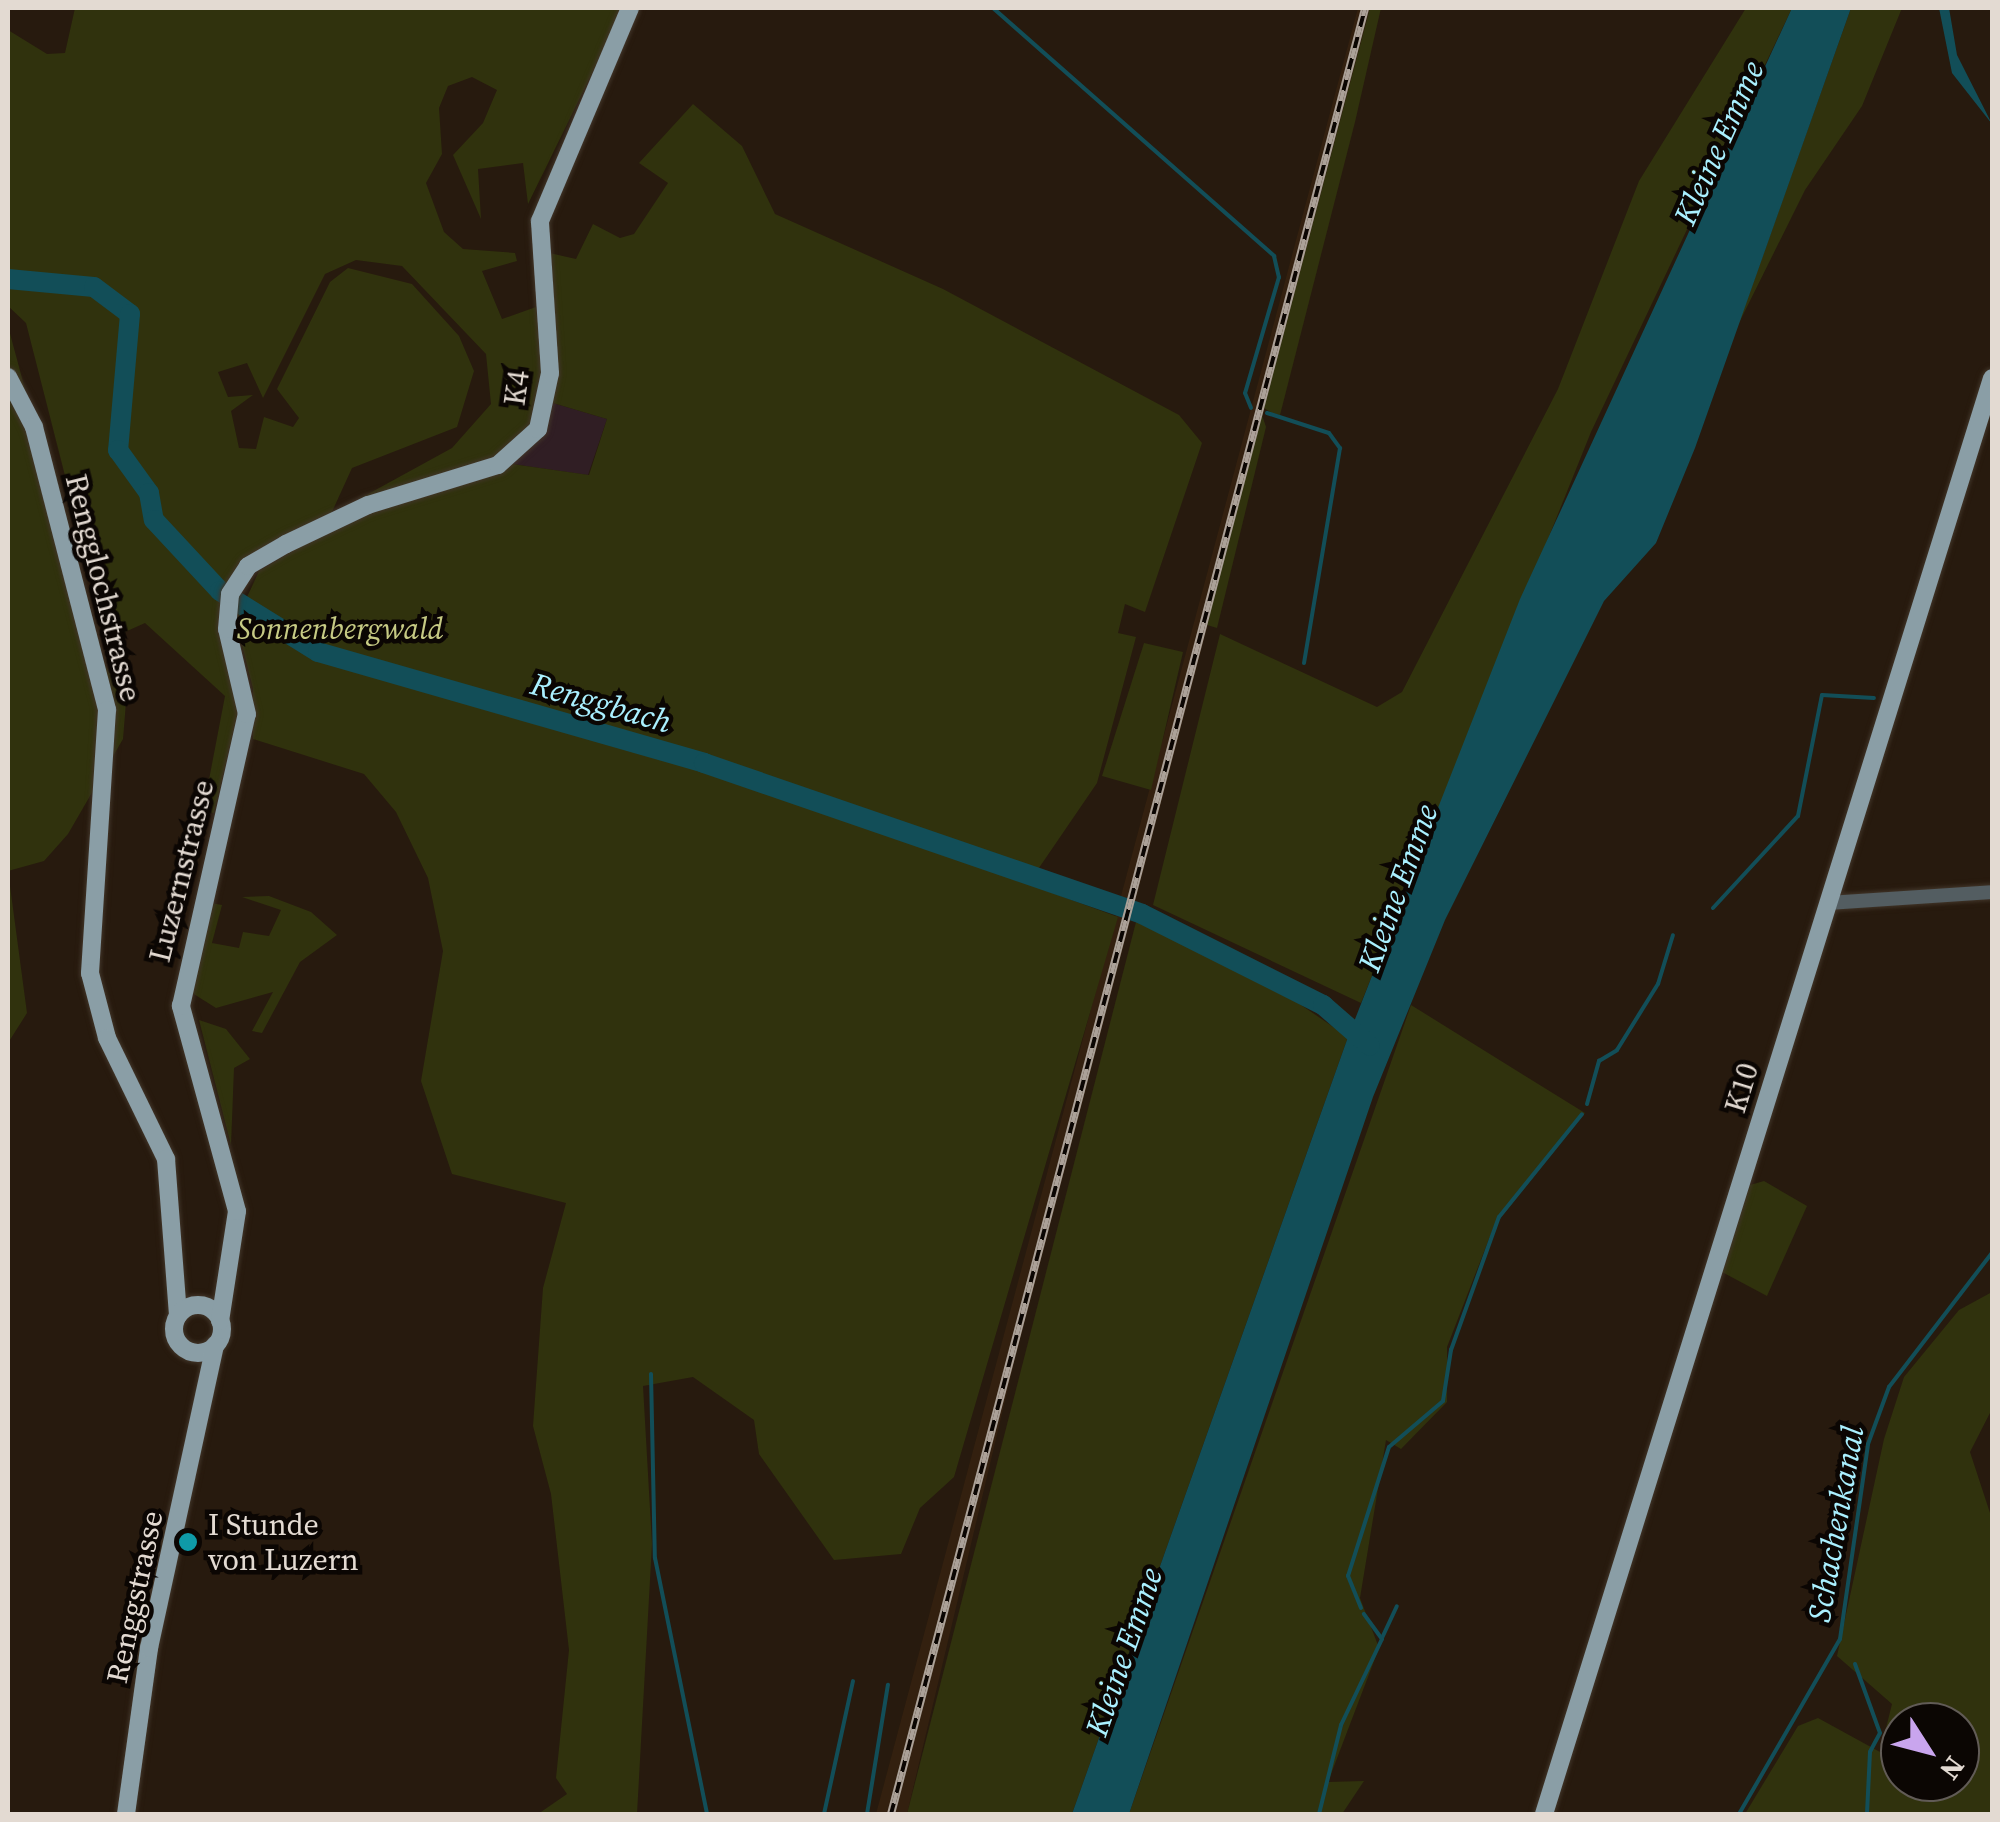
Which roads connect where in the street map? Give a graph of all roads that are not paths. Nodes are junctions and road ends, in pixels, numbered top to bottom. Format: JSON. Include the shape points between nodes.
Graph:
{"nodes":[{"id":1,"x":630,"y":8,"type":"edge"},
{"id":2,"x":8,"y":378,"type":"edge"},
{"id":3,"x":1992,"y":378,"type":"edge"},
{"id":4,"x":228,"y":601,"type":"joint"},
{"id":5,"x":1992,"y":892,"type":"edge"},
{"id":6,"x":1828,"y":904,"type":"junction"},
{"id":7,"x":230,"y":1269,"type":"junction"},
{"id":8,"x":191,"y":1309,"type":"junction"},
{"id":9,"x":220,"y":1321,"type":"junction"},
{"id":10,"x":216,"y":1345,"type":"junction"},
{"id":11,"x":188,"y":1350,"type":"junction"},
{"id":12,"x":202,"y":1392,"type":"junction"},
{"id":13,"x":126,"y":1814,"type":"edge"},
{"id":14,"x":1544,"y":1814,"type":"edge"}],
"edges":[{"from":1,"to":4,"type":"main road","name":"K4","via":[[542,211],[550,373],[538,429],[498,465],[351,512],[243,572]]},
{"from":2,"to":8,"type":"main road","name":"Rengglochstrasse","via":[[34,426],[87,617],[110,752],[88,892],[90,973],[108,1038],[166,1159],[170,1282]]},
{"from":3,"to":6,"type":"main road","name":"K10"},
{"from":4,"to":7,"type":"main road","name":"Luzernstrasse","via":[[227,629],[247,714],[182,1006],[235,1198]]},
{"from":5,"to":6,"type":"street"},
{"from":6,"to":14,"type":"main road","name":"K10"},
{"from":7,"to":8,"type":"main road"},
{"from":7,"to":9,"type":"main road","name":"Luzernstrasse"},
{"from":8,"to":9,"type":"main road"},
{"from":8,"to":11,"type":"main road","name":"Rengglochstrasse","via":[[175,1336]]},
{"from":9,"to":10,"type":"main road","name":"Luzernstrasse"},
{"from":10,"to":11,"type":"main road"},
{"from":10,"to":12,"type":"main road","name":"Renggstrasse"},
{"from":11,"to":12,"type":"main road","name":"Renggstrasse"},
{"from":12,"to":13,"type":"main road","name":"Renggstrasse","via":[[196,1454],[148,1648]]}]}
